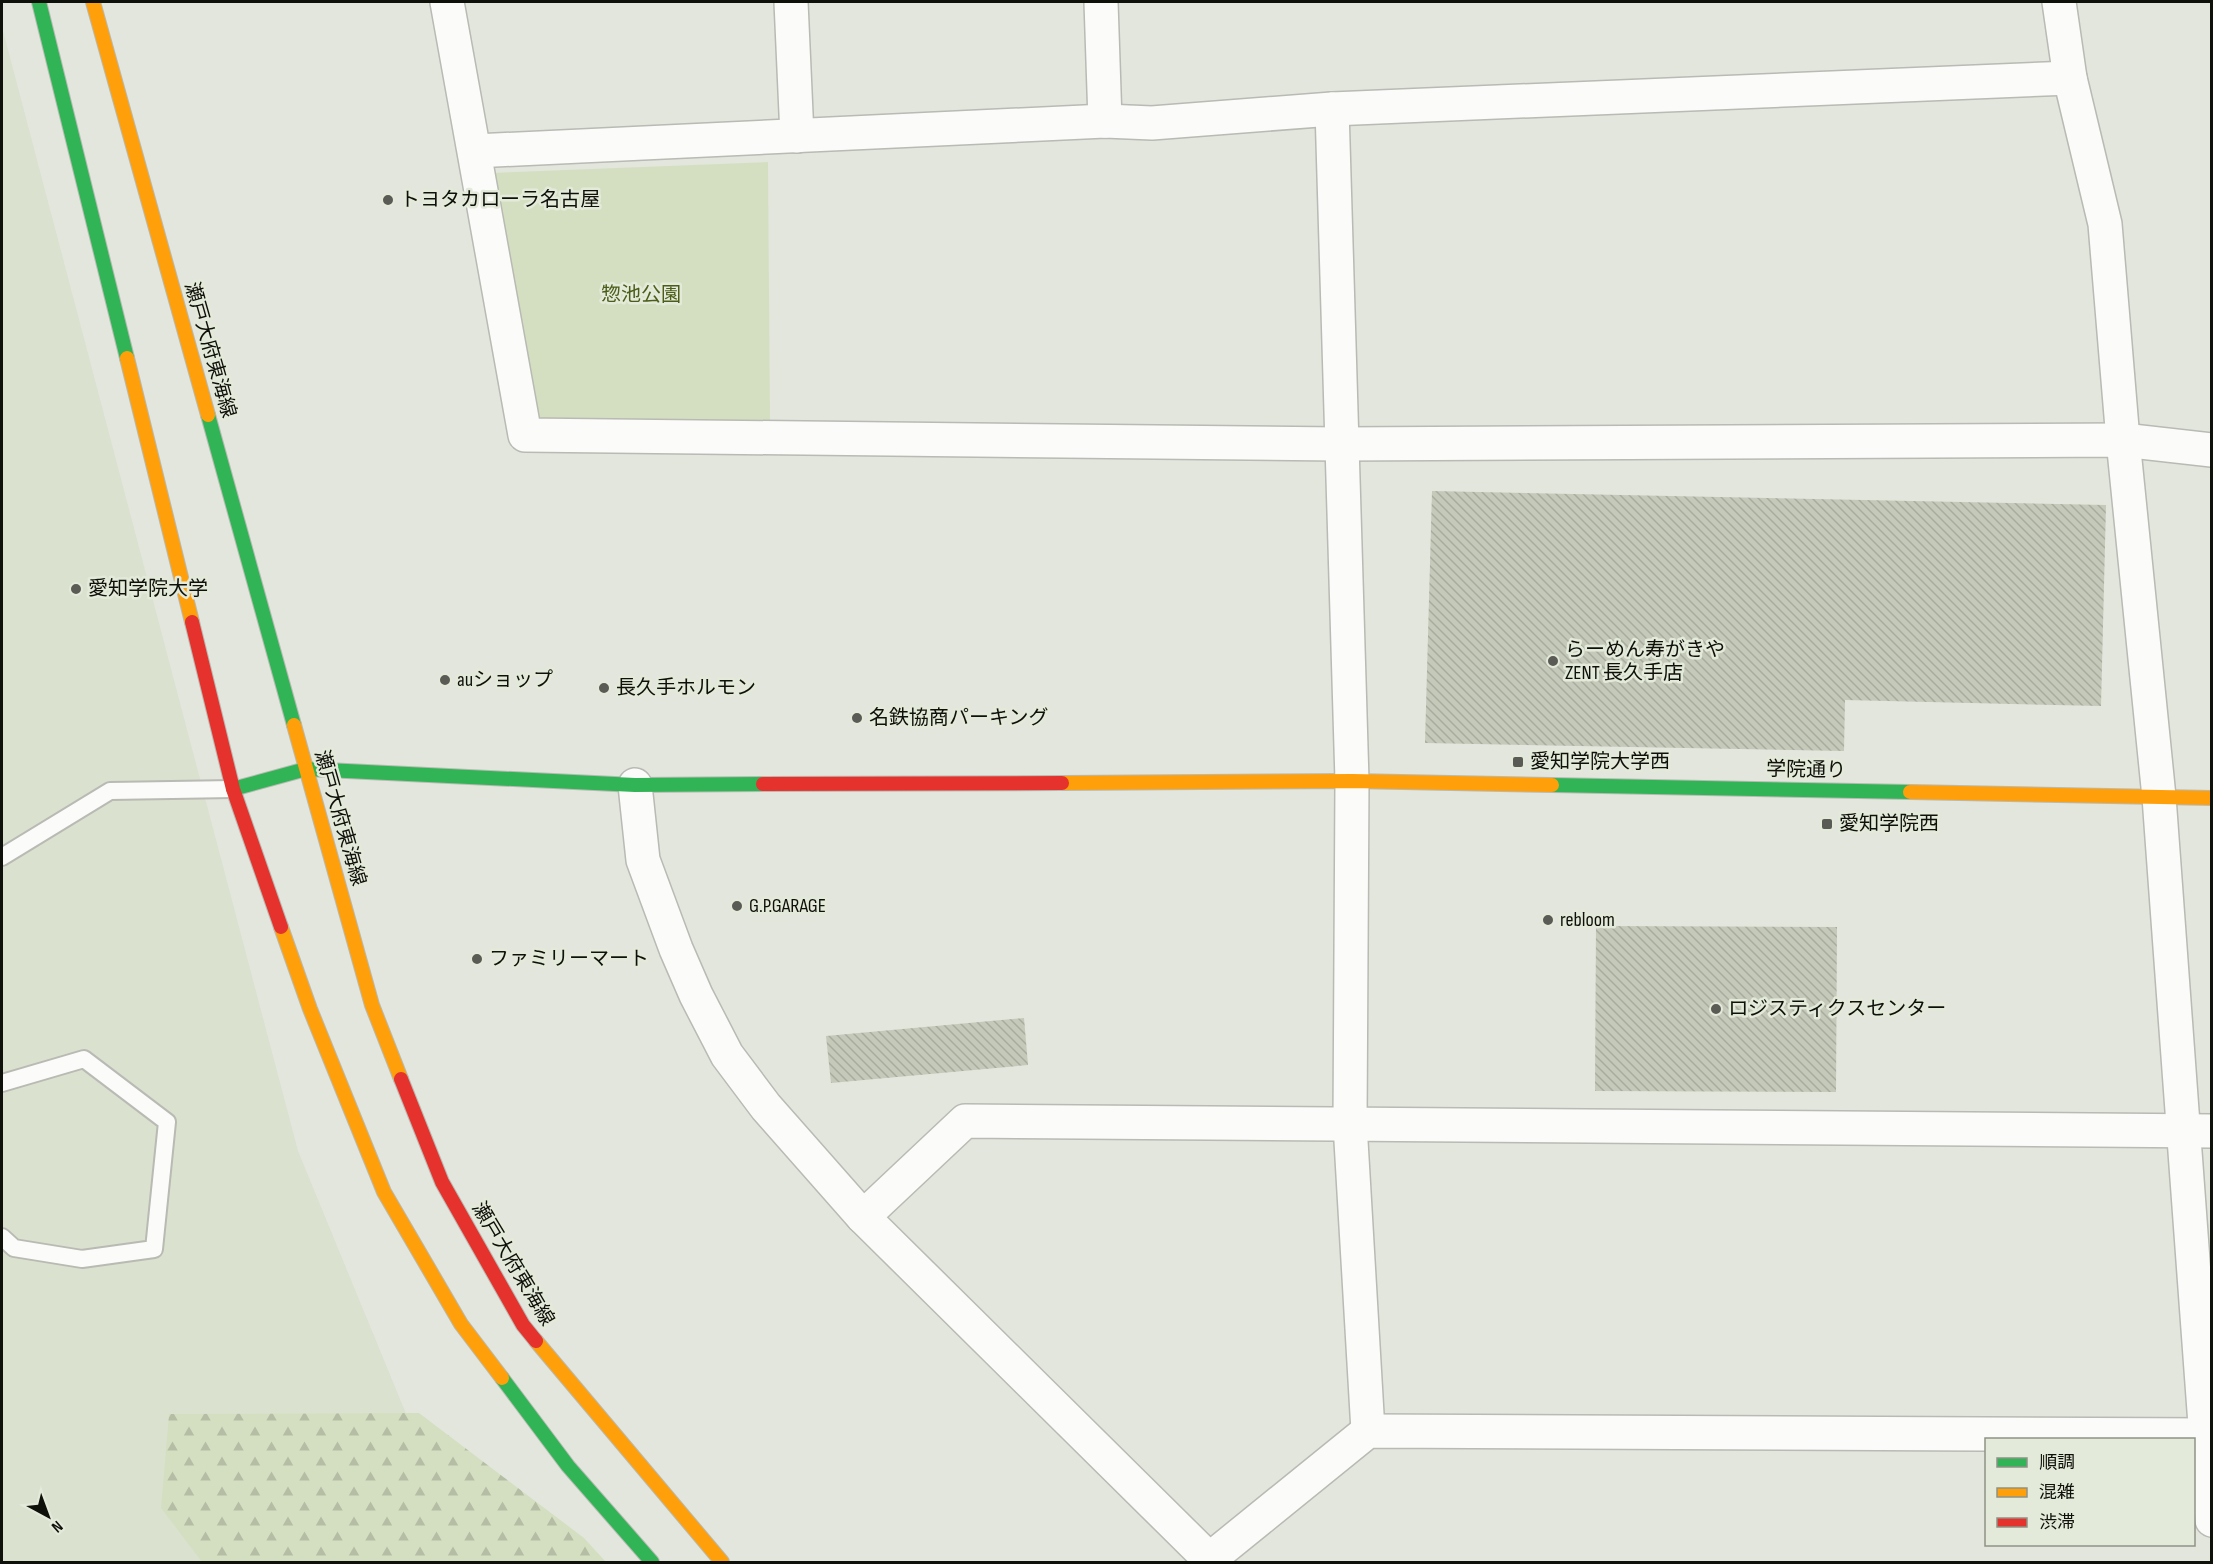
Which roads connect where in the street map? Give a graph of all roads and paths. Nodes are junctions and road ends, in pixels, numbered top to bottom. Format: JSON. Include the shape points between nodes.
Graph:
{"nodes":[{"id":1,"x":39,"y":2,"type":"edge"},
{"id":2,"x":93,"y":2,"type":"edge"},
{"id":3,"x":447,"y":2,"type":"edge"},
{"id":4,"x":791,"y":2,"type":"edge"},
{"id":5,"x":1101,"y":2,"type":"edge"},
{"id":6,"x":2059,"y":2,"type":"edge"},
{"id":7,"x":2070,"y":78,"type":"junction"},
{"id":8,"x":1332,"y":108,"type":"junction"},
{"id":9,"x":1105,"y":121,"type":"junction"},
{"id":10,"x":797,"y":136,"type":"junction"},
{"id":11,"x":475,"y":151,"type":"junction"},
{"id":12,"x":2123,"y":440,"type":"junction"},
{"id":13,"x":1340,"y":444,"type":"junction"},
{"id":14,"x":2211,"y":450,"type":"edge"},
{"id":15,"x":306,"y":769,"type":"junction"},
{"id":16,"x":1352,"y":781,"type":"junction"},
{"id":17,"x":635,"y":785,"type":"junction"},
{"id":18,"x":234,"y":789,"type":"junction"},
{"id":19,"x":2159,"y":797,"type":"junction"},
{"id":20,"x":2211,"y":798,"type":"edge"},
{"id":21,"x":2,"y":856,"type":"edge"},
{"id":22,"x":2,"y":1083,"type":"edge"},
{"id":23,"x":1350,"y":1124,"type":"junction"},
{"id":24,"x":2197,"y":1131,"type":"edge"},
{"id":25,"x":863,"y":1217,"type":"junction"},
{"id":26,"x":2,"y":1237,"type":"edge"},
{"id":27,"x":1368,"y":1431,"type":"junction"},
{"id":28,"x":2208,"y":1435,"type":"edge"},
{"id":29,"x":2211,"y":1520,"type":"edge"},
{"id":30,"x":1211,"y":1561,"type":"edge"},
{"id":31,"x":652,"y":1563,"type":"edge"},
{"id":32,"x":722,"y":1563,"type":"edge"}],
"edges":[{"from":1,"to":18,"type":"main road"},
{"from":2,"to":15,"type":"main road","name":"瀬戸大府東海線"},
{"from":3,"to":11,"type":"street"},
{"from":4,"to":10,"type":"street"},
{"from":5,"to":9,"type":"street"},
{"from":6,"to":7,"type":"street"},
{"from":7,"to":8,"type":"street"},
{"from":7,"to":12,"type":"street","via":[[2105,224]]},
{"from":8,"to":9,"type":"street","via":[[1152,123]]},
{"from":8,"to":13,"type":"street"},
{"from":9,"to":10,"type":"street"},
{"from":10,"to":11,"type":"street"},
{"from":11,"to":13,"type":"street","via":[[525,435]]},
{"from":12,"to":13,"type":"street"},
{"from":12,"to":14,"type":"street"},
{"from":12,"to":19,"type":"street"},
{"from":13,"to":16,"type":"street"},
{"from":15,"to":17,"type":"main road","name":"学院通り"},
{"from":15,"to":18,"type":"main road","name":"学院通り"},
{"from":15,"to":32,"type":"main road","name":"瀬戸大府東海線","via":[[372,1005],[442,1182],[524,1325]]},
{"from":16,"to":17,"type":"main road","name":"学院通り"},
{"from":16,"to":19,"type":"main road","name":"学院通り"},
{"from":16,"to":23,"type":"street"},
{"from":17,"to":25,"type":"street","via":[[643,860],[676,950],[722,1045],[766,1107]]},
{"from":18,"to":21,"type":"lane","via":[[110,791]]},
{"from":18,"to":31,"type":"main road","via":[[310,1010],[384,1192],[461,1324],[568,1466]]},
{"from":19,"to":20,"type":"main road","name":"学院通り"},
{"from":19,"to":24,"type":"street"},
{"from":22,"to":26,"type":"lane","via":[[84,1059],[166,1122],[154,1250],[82,1259],[14,1248]]},
{"from":23,"to":24,"type":"street"},
{"from":23,"to":25,"type":"street","via":[[965,1122]]},
{"from":23,"to":27,"type":"street"},
{"from":24,"to":28,"type":"street"},
{"from":25,"to":30,"type":"street"},
{"from":27,"to":28,"type":"street"},
{"from":27,"to":30,"type":"street"},
{"from":28,"to":29,"type":"street"}]}
